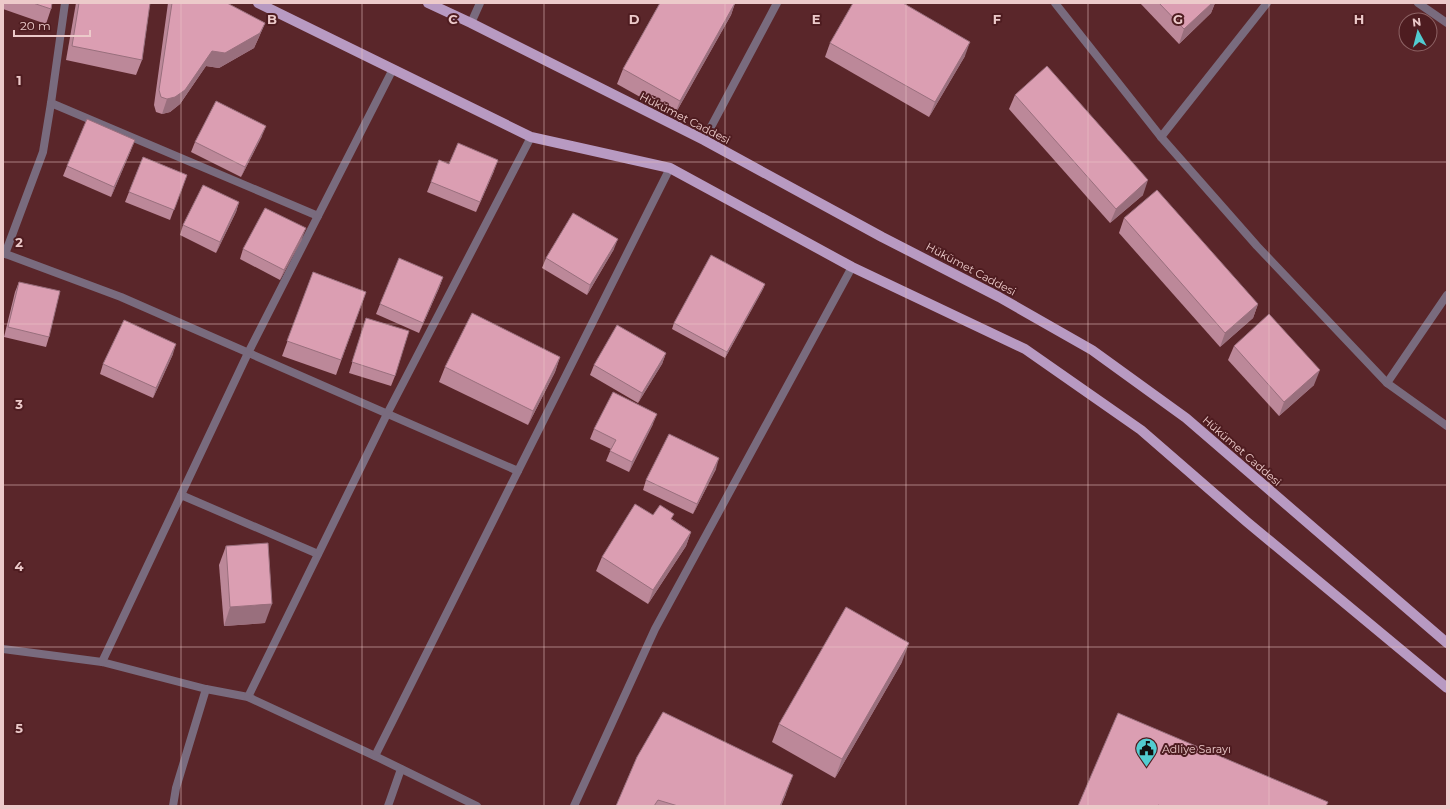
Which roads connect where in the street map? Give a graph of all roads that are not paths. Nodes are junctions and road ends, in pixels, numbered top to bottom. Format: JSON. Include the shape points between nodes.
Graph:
{"nodes":[{"id":1,"x":65,"y":3,"type":"edge"},
{"id":2,"x":258,"y":3,"type":"edge"},
{"id":3,"x":428,"y":3,"type":"edge"},
{"id":4,"x":480,"y":3,"type":"edge"},
{"id":5,"x":777,"y":3,"type":"edge"},
{"id":6,"x":1054,"y":3,"type":"edge"},
{"id":7,"x":1267,"y":3,"type":"edge"},
{"id":8,"x":1418,"y":3,"type":"edge"},
{"id":9,"x":471,"y":23,"type":"junction"},
{"id":10,"x":1447,"y":23,"type":"edge"},
{"id":11,"x":392,"y":69,"type":"junction"},
{"id":12,"x":51,"y":103,"type":"junction"},
{"id":13,"x":530,"y":137,"type":"junction"},
{"id":14,"x":1161,"y":137,"type":"junction"},
{"id":15,"x":704,"y":140,"type":"junction"},
{"id":16,"x":670,"y":168,"type":"junction"},
{"id":17,"x":318,"y":216,"type":"junction"},
{"id":18,"x":4,"y":253,"type":"edge"},
{"id":19,"x":852,"y":267,"type":"junction"},
{"id":20,"x":1447,"y":295,"type":"edge"},
{"id":21,"x":248,"y":353,"type":"junction"},
{"id":22,"x":1388,"y":383,"type":"junction"},
{"id":23,"x":387,"y":414,"type":"junction"},
{"id":24,"x":1447,"y":426,"type":"edge"},
{"id":25,"x":518,"y":471,"type":"junction"},
{"id":26,"x":181,"y":495,"type":"junction"},
{"id":27,"x":318,"y":554,"type":"junction"},
{"id":28,"x":1447,"y":643,"type":"edge"},
{"id":29,"x":3,"y":649,"type":"edge"},
{"id":30,"x":102,"y":662,"type":"junction"},
{"id":31,"x":1447,"y":688,"type":"edge"},
{"id":32,"x":206,"y":689,"type":"junction"},
{"id":33,"x":248,"y":696,"type":"junction"},
{"id":34,"x":375,"y":756,"type":"junction"},
{"id":35,"x":401,"y":769,"type":"junction"},
{"id":36,"x":173,"y":806,"type":"edge"},
{"id":37,"x":388,"y":806,"type":"edge"},
{"id":38,"x":477,"y":806,"type":"edge"},
{"id":39,"x":574,"y":806,"type":"edge"}],
"edges":[{"from":1,"to":12,"type":"street"},
{"from":2,"to":11,"type":"main road"},
{"from":3,"to":9,"type":"main road","name":"Hükümet Caddesi"},
{"from":4,"to":9,"type":"street"},
{"from":5,"to":15,"type":"street"},
{"from":6,"to":14,"type":"street"},
{"from":7,"to":14,"type":"street"},
{"from":8,"to":10,"type":"street"},
{"from":9,"to":15,"type":"main road","name":"Hükümet Caddesi"},
{"from":11,"to":13,"type":"main road"},
{"from":11,"to":17,"type":"street"},
{"from":12,"to":17,"type":"street"},
{"from":12,"to":18,"type":"street","via":[[42,152]]},
{"from":13,"to":16,"type":"main road"},
{"from":13,"to":23,"type":"street"},
{"from":14,"to":22,"type":"street","via":[[1257,246]]},
{"from":15,"to":28,"type":"main road","name":"Hükümet Caddesi","via":[[882,237],[999,296],[1092,350],[1186,418]]},
{"from":16,"to":19,"type":"main road"},
{"from":16,"to":25,"type":"street"},
{"from":17,"to":21,"type":"street"},
{"from":18,"to":21,"type":"street","via":[[121,297]]},
{"from":19,"to":31,"type":"main road","via":[[1025,349],[1134,426]]},
{"from":19,"to":39,"type":"street","via":[[655,629]]},
{"from":20,"to":22,"type":"street"},
{"from":21,"to":23,"type":"street"},
{"from":21,"to":26,"type":"street"},
{"from":22,"to":24,"type":"street"},
{"from":23,"to":25,"type":"street"},
{"from":23,"to":27,"type":"street"},
{"from":25,"to":34,"type":"street"},
{"from":26,"to":27,"type":"street"},
{"from":26,"to":30,"type":"street"},
{"from":27,"to":33,"type":"street"},
{"from":29,"to":30,"type":"street"},
{"from":30,"to":32,"type":"street"},
{"from":32,"to":33,"type":"street"},
{"from":32,"to":36,"type":"street"},
{"from":33,"to":34,"type":"street"},
{"from":34,"to":35,"type":"street"},
{"from":35,"to":37,"type":"street"},
{"from":35,"to":38,"type":"street"}]}
